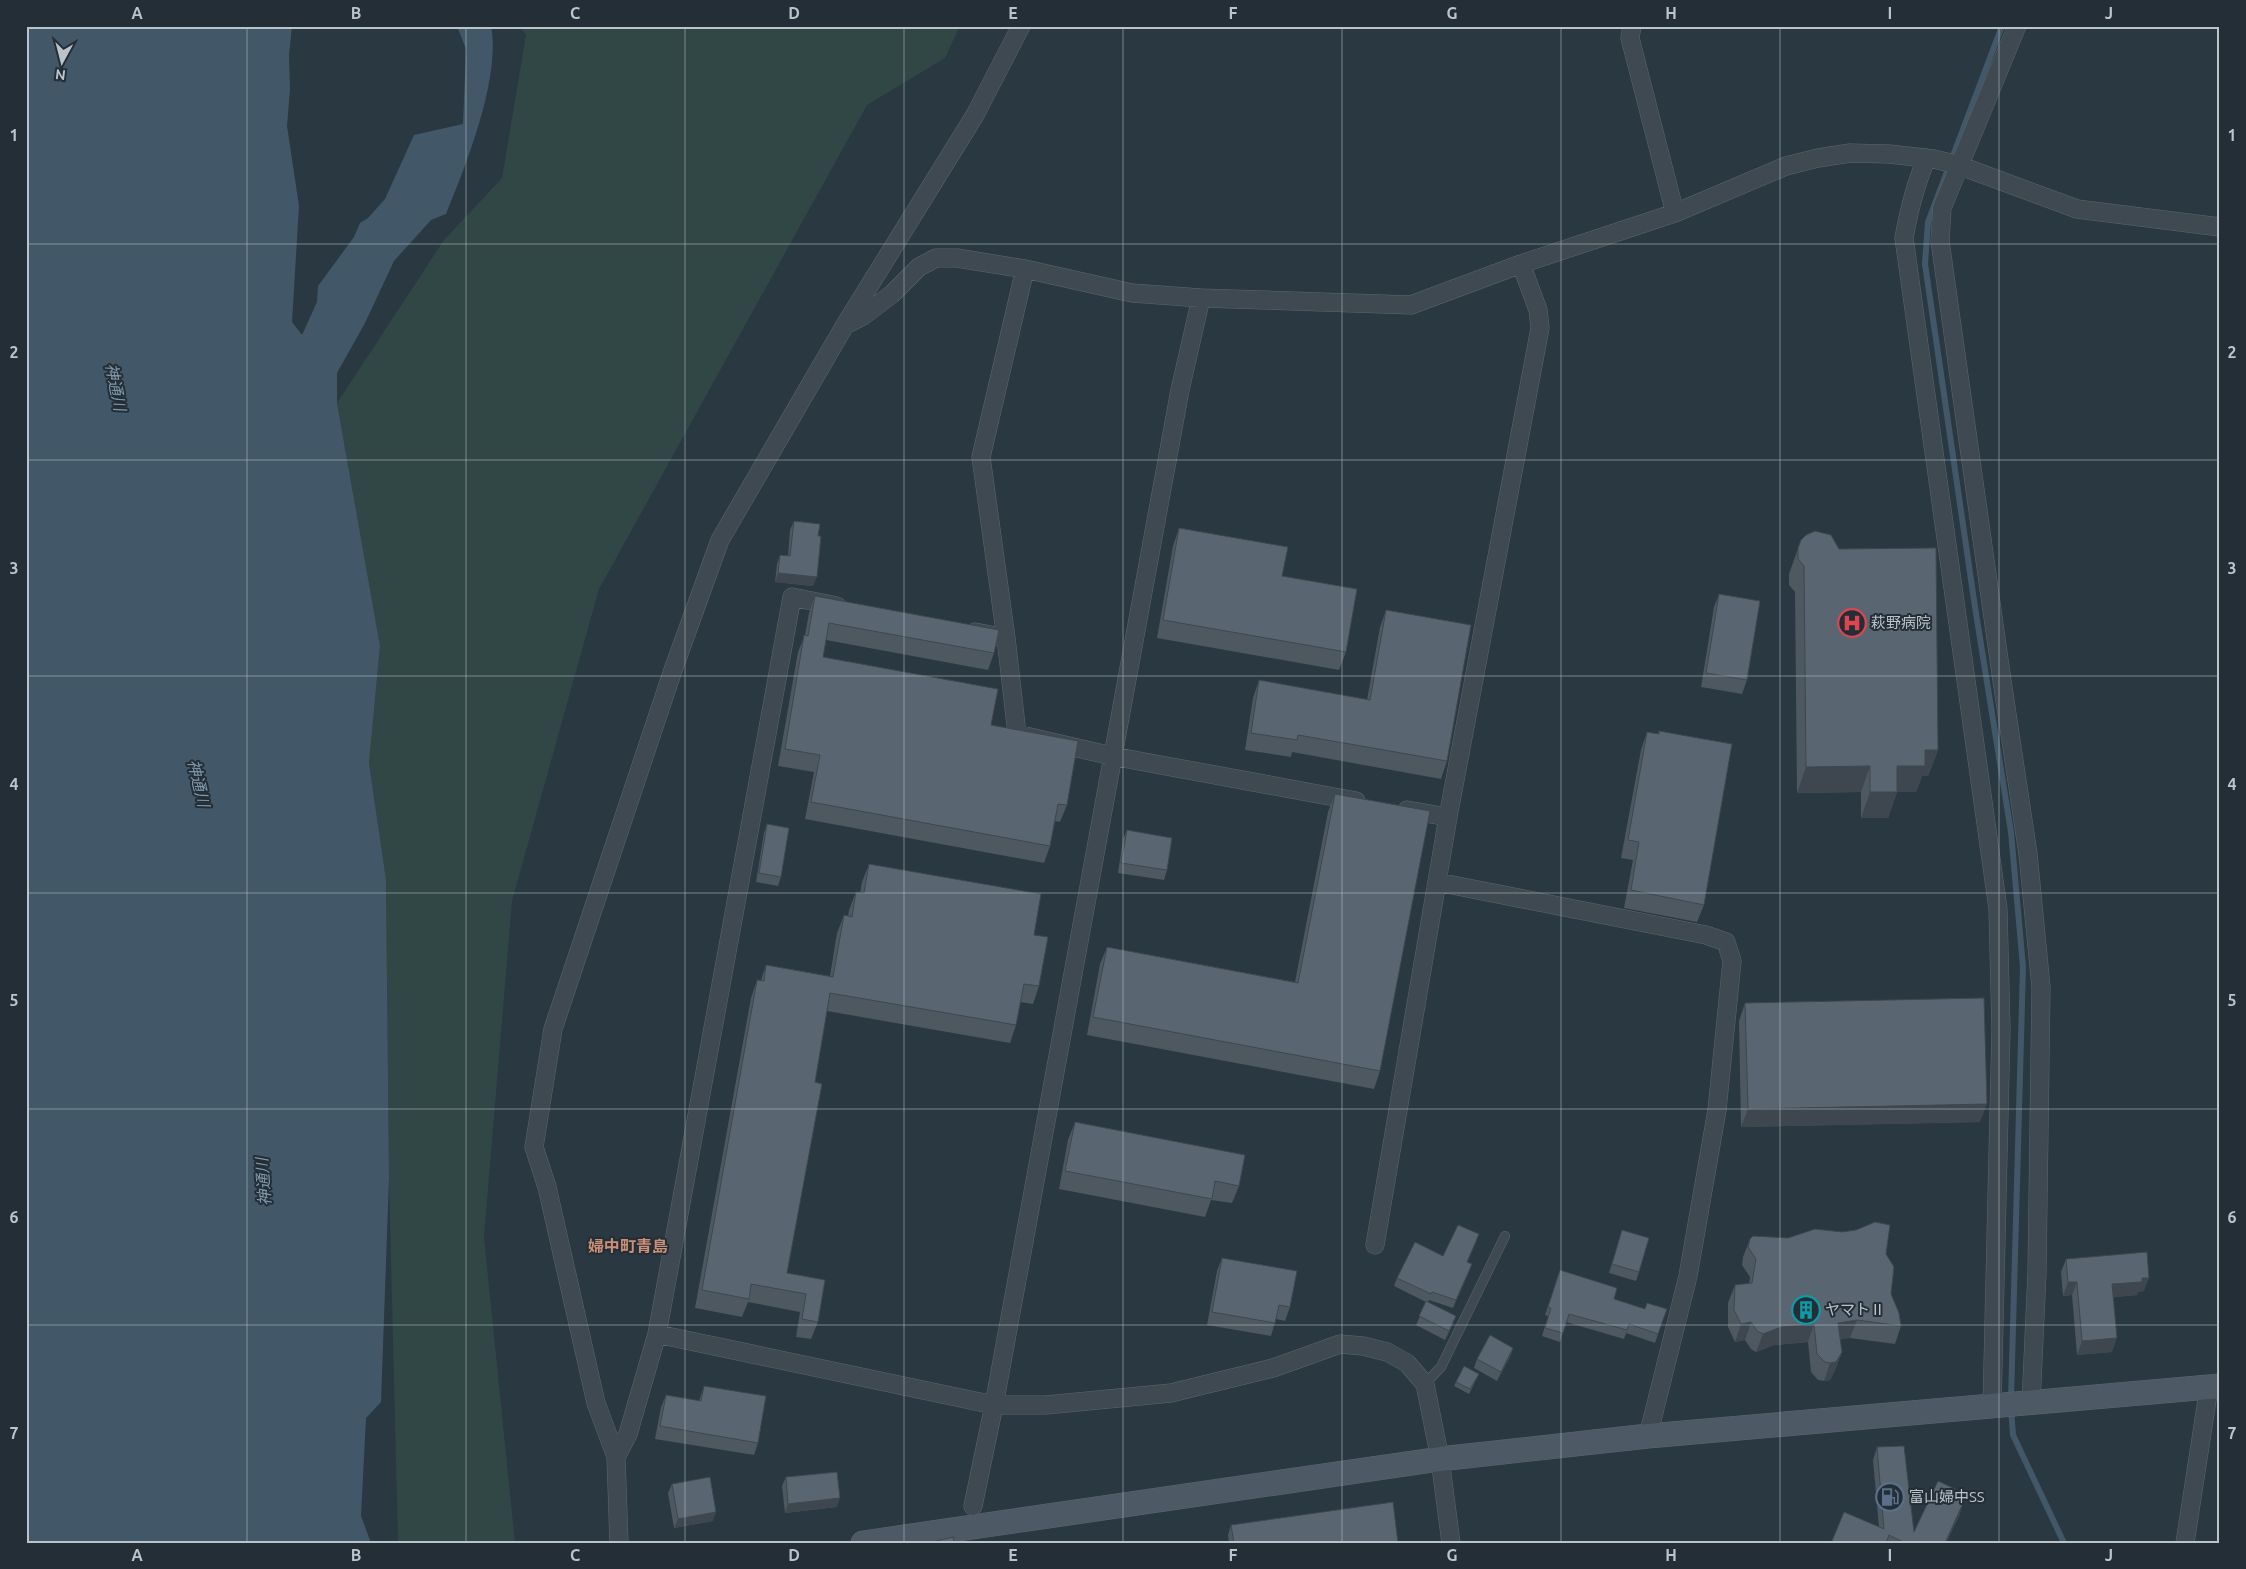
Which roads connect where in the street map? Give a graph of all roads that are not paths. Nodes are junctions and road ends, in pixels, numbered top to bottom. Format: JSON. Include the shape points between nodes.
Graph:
{"nodes":[{"id":1,"x":1021,"y":26,"type":"edge"},
{"id":2,"x":1632,"y":26,"type":"edge"},
{"id":3,"x":2017,"y":26,"type":"edge"},
{"id":4,"x":1927,"y":158,"type":"junction"},
{"id":5,"x":1958,"y":165,"type":"junction"},
{"id":6,"x":1675,"y":213,"type":"junction"},
{"id":7,"x":2220,"y":227,"type":"edge"},
{"id":8,"x":1521,"y":264,"type":"junction"},
{"id":9,"x":1025,"y":269,"type":"junction"},
{"id":10,"x":1201,"y":298,"type":"junction"},
{"id":11,"x":845,"y":325,"type":"junction"},
{"id":12,"x":851,"y":608,"type":"edge"},
{"id":13,"x":958,"y":629,"type":"edge"},
{"id":14,"x":1006,"y":638,"type":"junction"},
{"id":15,"x":1112,"y":756,"type":"junction"},
{"id":16,"x":1371,"y":803,"type":"edge"},
{"id":17,"x":1390,"y":807,"type":"edge"},
{"id":18,"x":1448,"y":817,"type":"junction"},
{"id":19,"x":1437,"y":882,"type":"junction"},
{"id":20,"x":1505,"y":1236,"type":"dead end"},
{"id":21,"x":1375,"y":1245,"type":"dead end"},
{"id":22,"x":658,"y":1334,"type":"junction"},
{"id":23,"x":1425,"y":1384,"type":"junction"},
{"id":24,"x":2214,"y":1387,"type":"edge"},
{"id":25,"x":2031,"y":1403,"type":"junction"},
{"id":26,"x":994,"y":1406,"type":"junction"},
{"id":27,"x":1992,"y":1407,"type":"junction"},
{"id":28,"x":1648,"y":1436,"type":"junction"},
{"id":29,"x":616,"y":1457,"type":"junction"},
{"id":30,"x":1440,"y":1459,"type":"junction"},
{"id":31,"x":973,"y":1506,"type":"dead end"},
{"id":32,"x":619,"y":1543,"type":"edge"},
{"id":33,"x":863,"y":1543,"type":"edge"},
{"id":34,"x":1451,"y":1543,"type":"edge"},
{"id":35,"x":2185,"y":1543,"type":"edge"}],
"edges":[{"from":1,"to":11,"type":"street","via":[[975,115]]},
{"from":2,"to":6,"type":"street","via":[[1630,38]]},
{"from":3,"to":5,"type":"street"},
{"from":4,"to":5,"type":"street"},
{"from":4,"to":6,"type":"street","via":[[1850,153],[1818,158],[1786,166]]},
{"from":4,"to":27,"type":"street","via":[[1916,183],[1904,238],[1997,899],[2000,947]]},
{"from":5,"to":7,"type":"street","via":[[2077,209]]},
{"from":5,"to":25,"type":"street","via":[[1942,208],[1940,241],[2028,854],[2041,987],[2037,1273]]},
{"from":6,"to":8,"type":"street"},
{"from":8,"to":10,"type":"street","via":[[1411,305]]},
{"from":8,"to":18,"type":"street","via":[[1538,310],[1540,328]]},
{"from":9,"to":10,"type":"street","via":[[1132,293]]},
{"from":9,"to":11,"type":"street","via":[[957,258],[936,258],[920,267],[863,316]]},
{"from":9,"to":14,"type":"street","via":[[981,457]]},
{"from":10,"to":15,"type":"street","via":[[1180,390]]},
{"from":11,"to":29,"type":"street","via":[[720,540],[553,1029],[534,1147],[547,1187],[596,1403]]},
{"from":12,"to":22,"type":"street","via":[[792,597]]},
{"from":13,"to":14,"type":"street"},
{"from":14,"to":15,"type":"street","via":[[1018,734]]},
{"from":15,"to":16,"type":"street"},
{"from":15,"to":26,"type":"street"},
{"from":17,"to":18,"type":"street"},
{"from":18,"to":19,"type":"street"},
{"from":19,"to":21,"type":"street"},
{"from":19,"to":28,"type":"street","via":[[1706,935],[1726,942],[1732,961],[1717,1110],[1688,1276]]},
{"from":20,"to":23,"type":"lane","via":[[1441,1366]]},
{"from":22,"to":26,"type":"street"},
{"from":22,"to":29,"type":"street","via":[[628,1434]]},
{"from":23,"to":26,"type":"street","via":[[1407,1363],[1387,1352],[1340,1344],[1274,1368],[1171,1393],[1046,1406]]},
{"from":23,"to":30,"type":"street"},
{"from":24,"to":25,"type":"street"},
{"from":24,"to":35,"type":"street"},
{"from":25,"to":27,"type":"street"},
{"from":26,"to":31,"type":"street"},
{"from":27,"to":28,"type":"street"},
{"from":28,"to":30,"type":"street"},
{"from":29,"to":32,"type":"street"},
{"from":30,"to":33,"type":"street"},
{"from":30,"to":34,"type":"street"}]}
